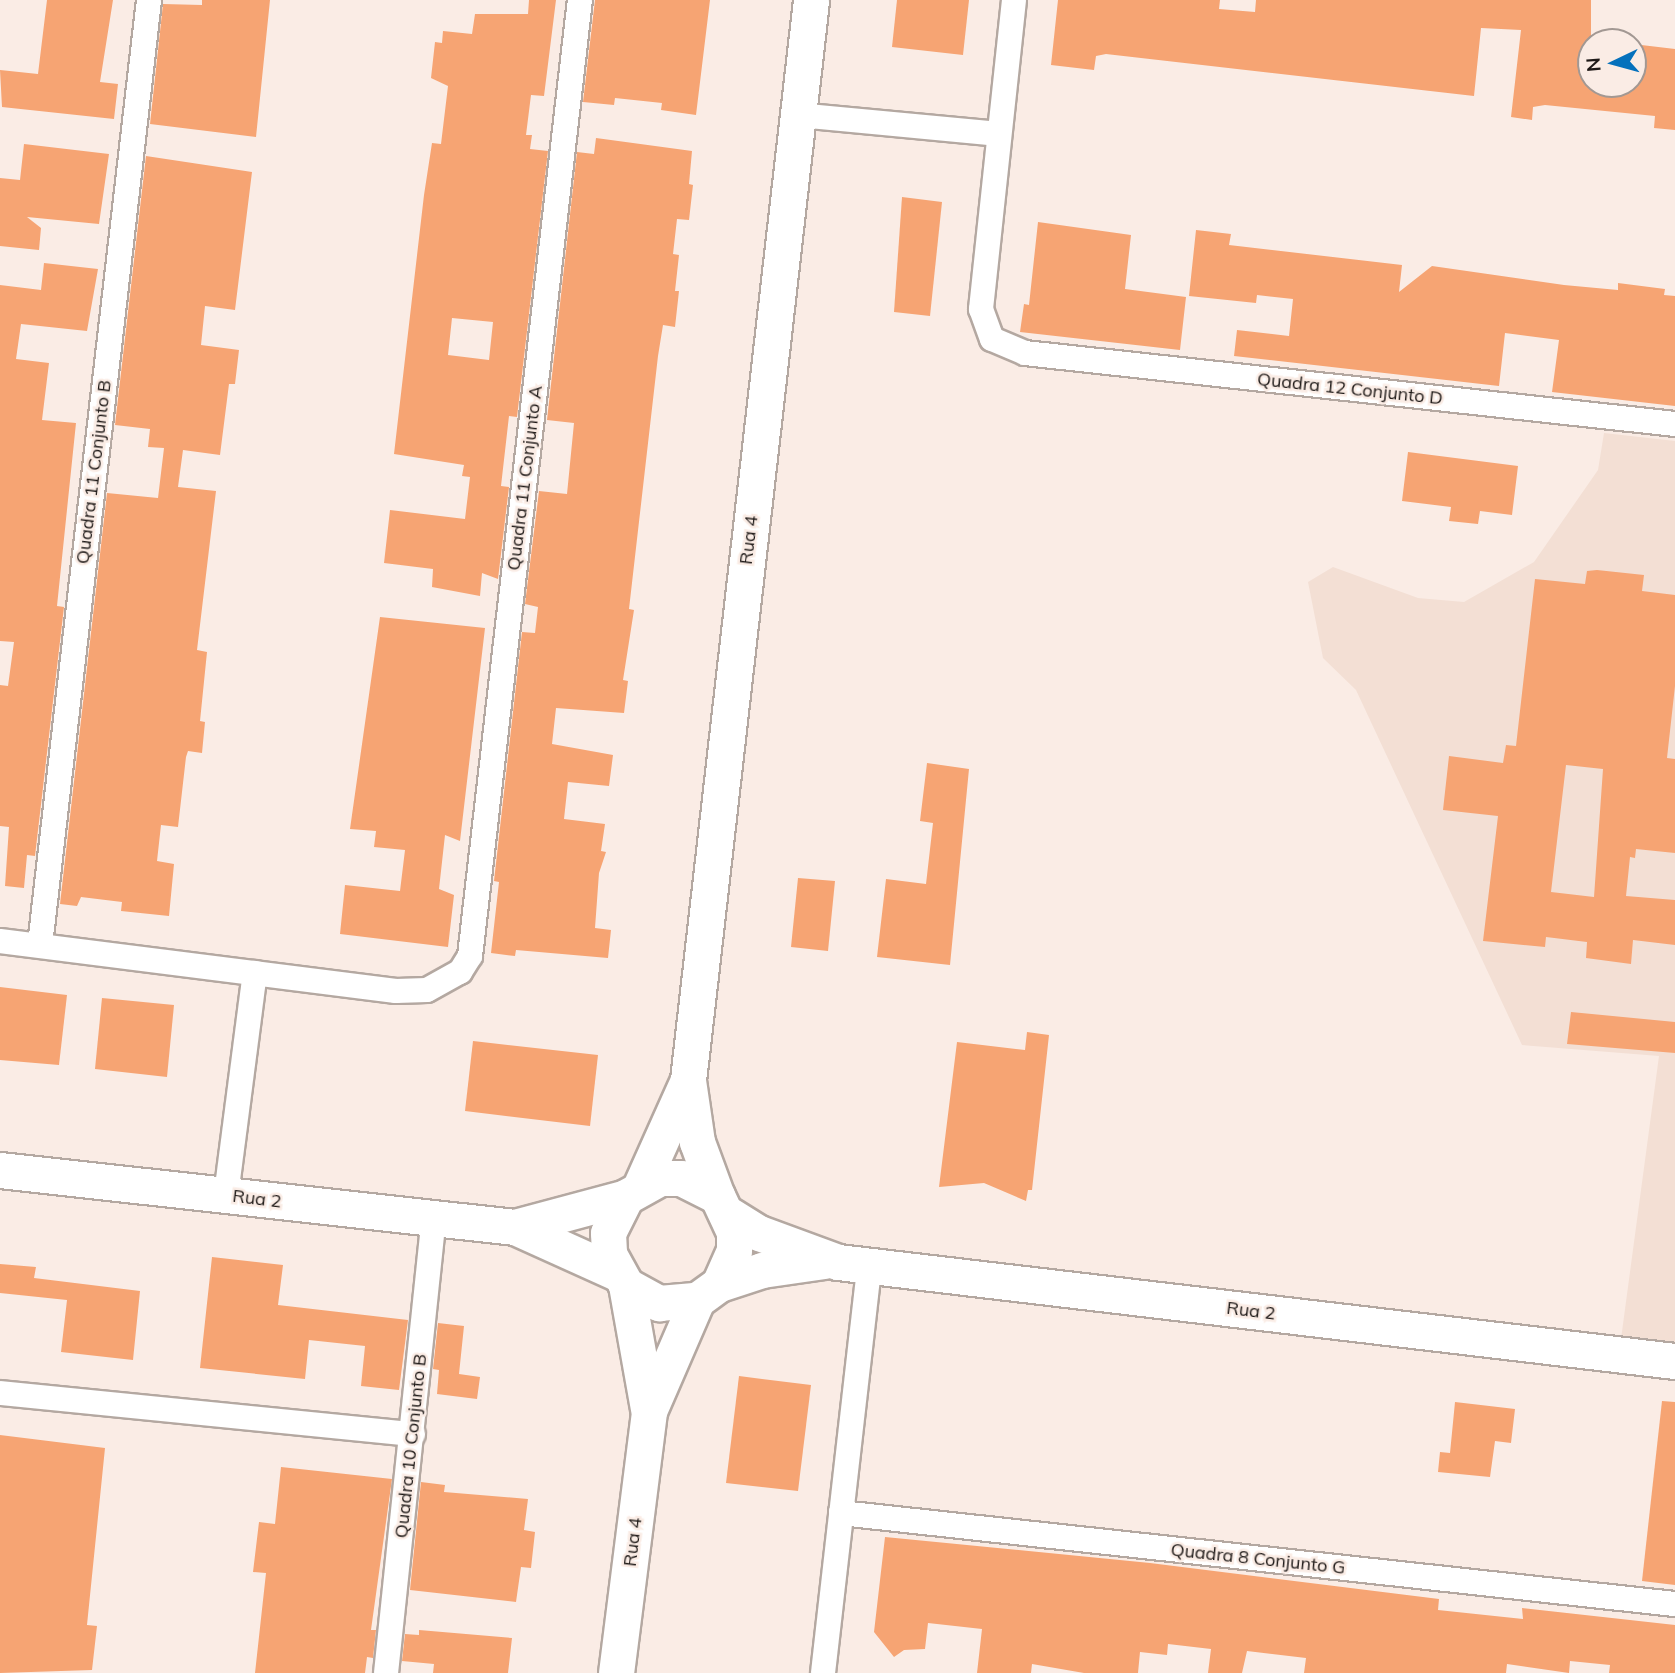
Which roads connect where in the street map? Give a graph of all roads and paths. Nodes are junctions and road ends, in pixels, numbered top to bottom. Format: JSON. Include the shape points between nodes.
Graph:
{"nodes":[{"id":1,"x":149,"y":0,"type":"edge"},
{"id":2,"x":580,"y":0,"type":"edge"},
{"id":3,"x":811,"y":0,"type":"edge"},
{"id":4,"x":1014,"y":0,"type":"edge"},
{"id":5,"x":798,"y":115,"type":"junction"},
{"id":6,"x":998,"y":134,"type":"junction"},
{"id":7,"x":1675,"y":425,"type":"edge"},
{"id":8,"x":0,"y":940,"type":"edge"},
{"id":9,"x":40,"y":945,"type":"junction"},
{"id":10,"x":255,"y":973,"type":"junction"},
{"id":11,"x":688,"y":1080,"type":"junction"},
{"id":12,"x":0,"y":1170,"type":"edge"},
{"id":13,"x":633,"y":1191,"type":"junction"},
{"id":14,"x":226,"y":1195,"type":"junction"},
{"id":15,"x":723,"y":1205,"type":"junction"},
{"id":16,"x":435,"y":1219,"type":"junction"},
{"id":17,"x":515,"y":1227,"type":"junction"},
{"id":18,"x":828,"y":1260,"type":"junction"},
{"id":19,"x":869,"y":1267,"type":"junction"},
{"id":20,"x":621,"y":1279,"type":"junction"},
{"id":21,"x":708,"y":1292,"type":"junction"},
{"id":22,"x":1675,"y":1361,"type":"edge"},
{"id":23,"x":0,"y":1393,"type":"edge"},
{"id":24,"x":649,"y":1411,"type":"junction"},
{"id":25,"x":413,"y":1434,"type":"junction"},
{"id":26,"x":841,"y":1513,"type":"junction"},
{"id":27,"x":1675,"y":1604,"type":"edge"},
{"id":28,"x":386,"y":1673,"type":"edge"},
{"id":29,"x":616,"y":1673,"type":"edge"},
{"id":30,"x":823,"y":1673,"type":"edge"}],
"edges":[{"from":1,"to":9,"type":"street","name":"Quadra 11 Conjunto B"},
{"from":2,"to":10,"type":"street","name":"Quadra 11 Conjunto A","via":[[470,956],[460,972],[427,990]]},
{"from":3,"to":5,"type":"street","name":"Rua 4"},
{"from":4,"to":6,"type":"street","name":"Quadra 12 Conjunto D"},
{"from":5,"to":6,"type":"street"},
{"from":5,"to":11,"type":"street","name":"Rua 4"},
{"from":6,"to":7,"type":"street","name":"Quadra 12 Conjunto D","via":[[981,309],[992,339],[1025,353]]},
{"from":8,"to":9,"type":"street"},
{"from":9,"to":10,"type":"street"},
{"from":10,"to":14,"type":"street"},
{"from":11,"to":13,"type":"street"},
{"from":11,"to":15,"type":"street","via":[[697,1142]]},
{"from":12,"to":14,"type":"street","name":"Rua 2"},
{"from":13,"to":15,"type":"street","via":[[681,1178]]},
{"from":13,"to":17,"type":"street"},
{"from":13,"to":20,"type":"street","via":[[608,1234]]},
{"from":14,"to":16,"type":"street","name":"Rua 2"},
{"from":15,"to":18,"type":"street","via":[[759,1233]]},
{"from":15,"to":21,"type":"street","via":[[734,1251]]},
{"from":16,"to":17,"type":"street","name":"Rua 2"},
{"from":16,"to":25,"type":"street","name":"Quadra 10 Conjunto B"},
{"from":17,"to":20,"type":"street"},
{"from":18,"to":19,"type":"street","name":"Rua 2"},
{"from":18,"to":21,"type":"street","via":[[762,1270]]},
{"from":19,"to":22,"type":"street","name":"Rua 2"},
{"from":19,"to":26,"type":"street"},
{"from":20,"to":21,"type":"street","via":[[659,1303]]},
{"from":20,"to":24,"type":"street"},
{"from":21,"to":24,"type":"street"},
{"from":23,"to":25,"type":"street"},
{"from":24,"to":29,"type":"street","name":"Rua 4"},
{"from":25,"to":28,"type":"street","name":"Quadra 10 Conjunto B"},
{"from":26,"to":27,"type":"street","name":"Quadra 8 Conjunto G"},
{"from":26,"to":30,"type":"street"}]}
